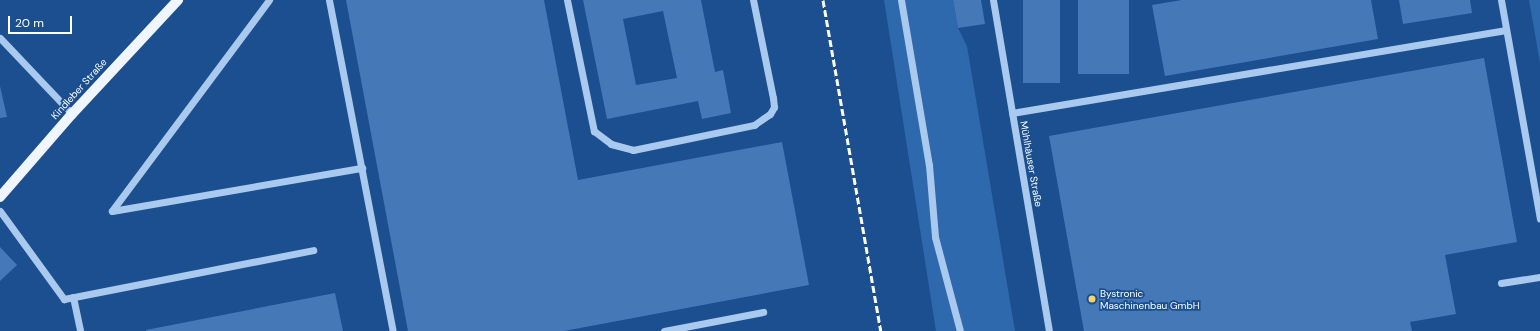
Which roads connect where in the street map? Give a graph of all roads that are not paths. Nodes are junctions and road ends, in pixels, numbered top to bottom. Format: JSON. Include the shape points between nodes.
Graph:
{"nodes":[{"id":1,"x":178,"y":0,"type":"edge"},
{"id":2,"x":269,"y":0,"type":"edge"},
{"id":3,"x":329,"y":0,"type":"edge"},
{"id":4,"x":567,"y":0,"type":"edge"},
{"id":5,"x":753,"y":0,"type":"edge"},
{"id":6,"x":902,"y":0,"type":"edge"},
{"id":7,"x":993,"y":0,"type":"edge"},
{"id":8,"x":1501,"y":0,"type":"edge"},
{"id":9,"x":1506,"y":30,"type":"junction"},
{"id":10,"x":0,"y":38,"type":"edge"},
{"id":11,"x":1012,"y":113,"type":"junction"},
{"id":12,"x":72,"y":114,"type":"junction"},
{"id":13,"x":362,"y":168,"type":"junction"},
{"id":14,"x":0,"y":197,"type":"edge"},
{"id":15,"x":0,"y":211,"type":"edge"},
{"id":16,"x":1540,"y":219,"type":"edge"},
{"id":17,"x":313,"y":250,"type":"dead end"},
{"id":18,"x":1540,"y":276,"type":"edge"},
{"id":19,"x":1501,"y":283,"type":"dead end"},
{"id":20,"x":73,"y":297,"type":"junction"},
{"id":21,"x":763,"y":312,"type":"dead end"},
{"id":22,"x":80,"y":331,"type":"edge"},
{"id":23,"x":393,"y":331,"type":"edge"},
{"id":24,"x":664,"y":331,"type":"edge"},
{"id":25,"x":960,"y":331,"type":"edge"},
{"id":26,"x":1049,"y":331,"type":"edge"}],
"edges":[{"from":1,"to":12,"type":"main road","name":"Kindleber Straße"},
{"from":2,"to":13,"type":"street","via":[[112,211]]},
{"from":3,"to":13,"type":"street"},
{"from":4,"to":5,"type":"street","via":[[594,131],[611,144],[633,150],[754,125],[770,114],[774,107]]},
{"from":6,"to":25,"type":"street","via":[[929,165],[935,237]]},
{"from":7,"to":11,"type":"street","name":"Mühlhäuser Straße"},
{"from":8,"to":9,"type":"street"},
{"from":9,"to":11,"type":"street"},
{"from":9,"to":16,"type":"street"},
{"from":10,"to":12,"type":"street"},
{"from":11,"to":26,"type":"street","name":"Mühlhäuser Straße"},
{"from":12,"to":14,"type":"main road","name":"Kindleber Straße"},
{"from":13,"to":23,"type":"street"},
{"from":15,"to":20,"type":"street","via":[[64,299]]},
{"from":17,"to":20,"type":"street"},
{"from":18,"to":19,"type":"street"},
{"from":20,"to":22,"type":"street"},
{"from":21,"to":24,"type":"street"}]}
